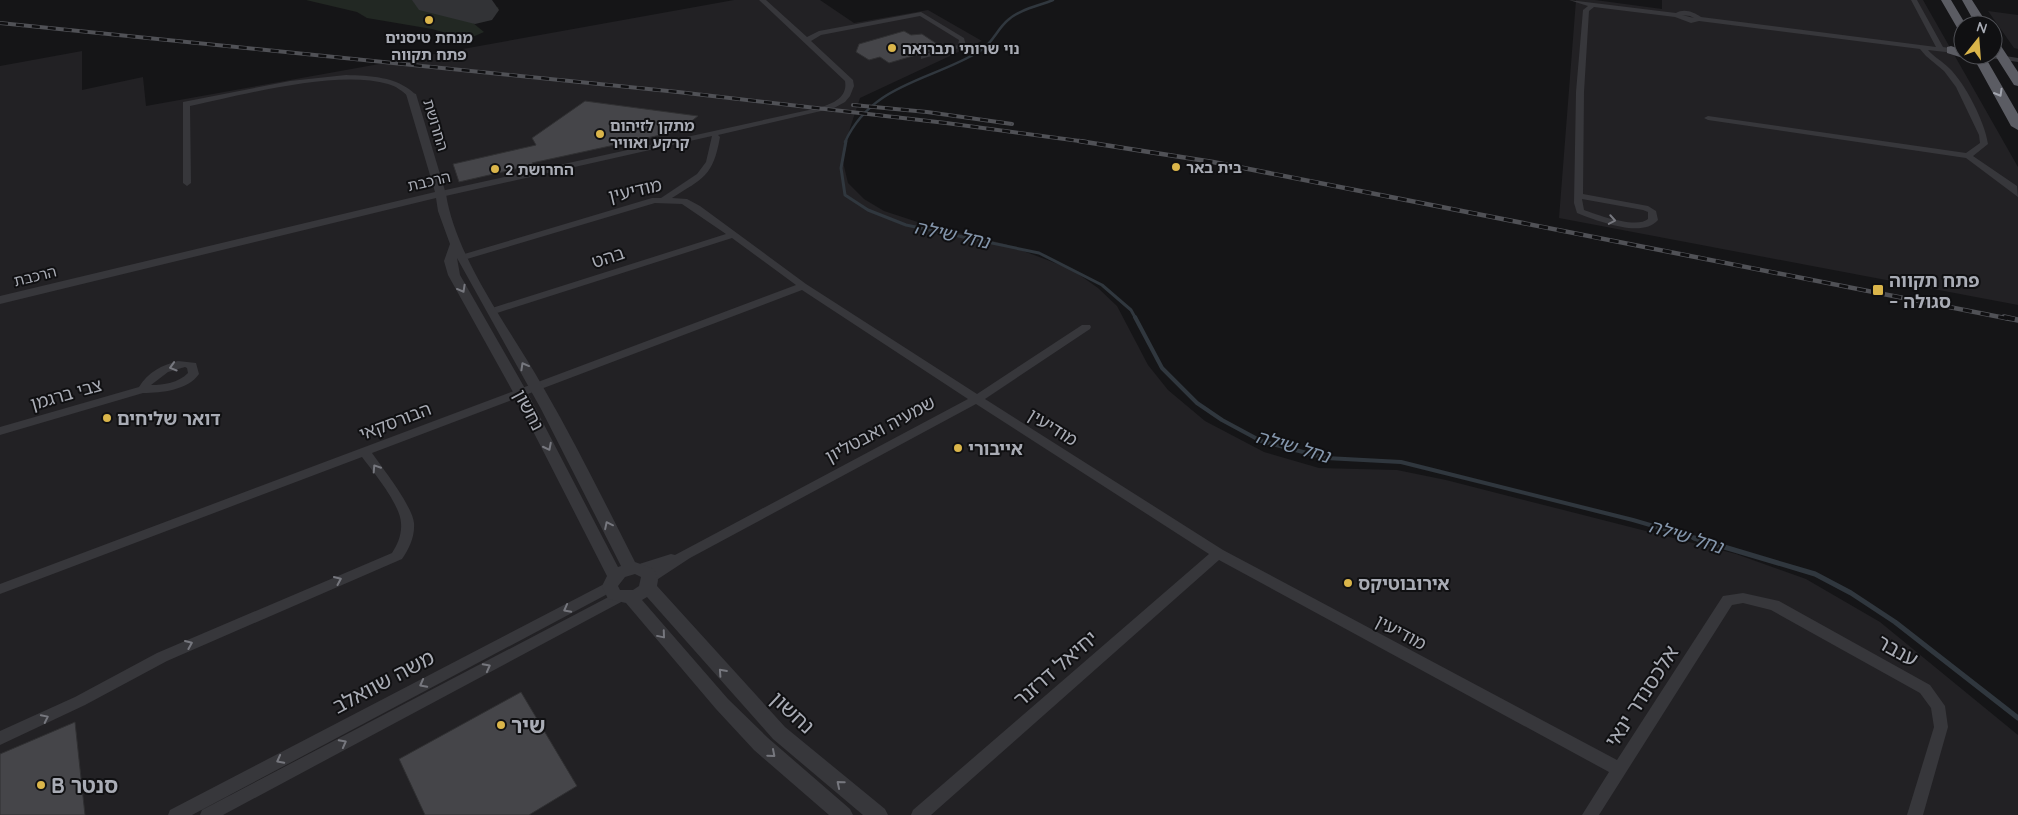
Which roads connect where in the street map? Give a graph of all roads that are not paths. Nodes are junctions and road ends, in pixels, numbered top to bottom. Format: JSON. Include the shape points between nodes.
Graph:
{"nodes":[{"id":1,"x":762,"y":0,"type":"edge"},
{"id":2,"x":1572,"y":0,"type":"edge"},
{"id":3,"x":1914,"y":0,"type":"edge"},
{"id":4,"x":1946,"y":0,"type":"edge"},
{"id":5,"x":1967,"y":0,"type":"edge"},
{"id":6,"x":1593,"y":6,"type":"junction"},
{"id":7,"x":1955,"y":15,"type":"edge"},
{"id":8,"x":1976,"y":15,"type":"edge"},
{"id":9,"x":806,"y":41,"type":"junction"},
{"id":10,"x":1953,"y":45,"type":"edge"},
{"id":11,"x":1922,"y":46,"type":"junction"},
{"id":12,"x":1953,"y":50,"type":"edge"},
{"id":13,"x":1953,"y":50,"type":"edge"},
{"id":14,"x":2003,"y":55,"type":"edge"},
{"id":15,"x":2018,"y":56,"type":"edge"},
{"id":16,"x":924,"y":57,"type":"dead end"},
{"id":17,"x":1985,"y":65,"type":"edge"},
{"id":18,"x":2018,"y":82,"type":"edge"},
{"id":19,"x":411,"y":94,"type":"joint"},
{"id":20,"x":1708,"y":118,"type":"dead end"},
{"id":21,"x":2018,"y":126,"type":"edge"},
{"id":22,"x":716,"y":137,"type":"dead end"},
{"id":23,"x":1968,"y":156,"type":"junction"},
{"id":24,"x":187,"y":183,"type":"dead end"},
{"id":25,"x":441,"y":194,"type":"junction"},
{"id":26,"x":2018,"y":194,"type":"edge"},
{"id":27,"x":1578,"y":196,"type":"junction"},
{"id":28,"x":664,"y":199,"type":"junction"},
{"id":29,"x":732,"y":234,"type":"junction"},
{"id":30,"x":456,"y":244,"type":"junction"},
{"id":31,"x":464,"y":257,"type":"junction"},
{"id":32,"x":803,"y":286,"type":"junction"},
{"id":33,"x":0,"y":300,"type":"edge"},
{"id":34,"x":493,"y":311,"type":"junction"},
{"id":35,"x":1086,"y":327,"type":"dead end"},
{"id":36,"x":536,"y":386,"type":"junction"},
{"id":37,"x":143,"y":389,"type":"dead end"},
{"id":38,"x":520,"y":392,"type":"junction"},
{"id":39,"x":976,"y":399,"type":"junction"},
{"id":40,"x":0,"y":431,"type":"edge"},
{"id":41,"x":365,"y":452,"type":"junction"},
{"id":42,"x":1218,"y":553,"type":"junction"},
{"id":43,"x":642,"y":575,"type":"junction"},
{"id":44,"x":618,"y":589,"type":"junction"},
{"id":45,"x":0,"y":590,"type":"edge"},
{"id":46,"x":1728,"y":600,"type":"joint"},
{"id":47,"x":0,"y":738,"type":"edge"},
{"id":48,"x":1619,"y":769,"type":"junction"},
{"id":49,"x":176,"y":815,"type":"edge"},
{"id":50,"x":208,"y":815,"type":"edge"},
{"id":51,"x":843,"y":815,"type":"edge"},
{"id":52,"x":878,"y":815,"type":"edge"},
{"id":53,"x":919,"y":815,"type":"edge"},
{"id":54,"x":1590,"y":815,"type":"edge"},
{"id":55,"x":1914,"y":815,"type":"edge"}],
"edges":[{"from":1,"to":9,"type":"street"},
{"from":2,"to":6,"type":"street"},
{"from":3,"to":10,"type":"street"},
{"from":4,"to":7,"type":"highway"},
{"from":5,"to":8,"type":"highway"},
{"from":6,"to":11,"type":"street"},
{"from":6,"to":27,"type":"street","via":[[1586,10]]},
{"from":9,"to":16,"type":"street","via":[[819,34],[921,14],[962,39],[962,46]]},
{"from":9,"to":25,"type":"street","name":"הרכבת","via":[[849,80],[852,87],[849,94],[836,104],[602,160]]},
{"from":11,"to":12,"type":"street"},
{"from":11,"to":13,"type":"street"},
{"from":11,"to":23,"type":"street","via":[[1928,57],[1948,71],[1959,84],[1983,135],[1984,144]]},
{"from":14,"to":15,"type":"highway"},
{"from":14,"to":18,"type":"highway"},
{"from":17,"to":21,"type":"highway","one_way":true},
{"from":19,"to":24,"type":"street","via":[[380,80],[337,79],[186,104]]},
{"from":19,"to":25,"type":"street","name":"החרושת"},
{"from":20,"to":23,"type":"street"},
{"from":22,"to":28,"type":"street","via":[[714,155],[706,173]]},
{"from":23,"to":26,"type":"street"},
{"from":25,"to":30,"type":"street","name":"נחשון"},
{"from":25,"to":33,"type":"street","name":"הרכבת"},
{"from":27,"to":27,"type":"street","one_way":true,"via":[[1580,211],[1590,216],[1638,225],[1648,225],[1653,220],[1652,211],[1645,208]]},
{"from":28,"to":29,"type":"street","name":"מודיעין","via":[[684,200]]},
{"from":28,"to":31,"type":"street","name":"מודיעין"},
{"from":29,"to":32,"type":"street","name":"מודיעין"},
{"from":29,"to":34,"type":"street","name":"בהט"},
{"from":30,"to":31,"type":"street","name":"נחשון"},
{"from":30,"to":38,"type":"street","name":"נחשון","one_way":true,"via":[[451,268]]},
{"from":31,"to":34,"type":"street","name":"נחשון"},
{"from":32,"to":36,"type":"street","name":"הבורסקאי"},
{"from":32,"to":39,"type":"street","name":"מודיעין"},
{"from":36,"to":34,"type":"street","name":"נחשון","one_way":true},
{"from":35,"to":39,"type":"street","name":"שמעיה ואבטליון"},
{"from":36,"to":38,"type":"street","name":"הבורסקאי"},
{"from":43,"to":36,"type":"street","name":"נחשון","one_way":true},
{"from":37,"to":40,"type":"street","name":"צבי ברגמן"},
{"from":38,"to":41,"type":"street","name":"הבורסקאי"},
{"from":38,"to":44,"type":"street","name":"נחשון","one_way":true},
{"from":39,"to":42,"type":"street","name":"מודיעין"},
{"from":39,"to":43,"type":"street","name":"שמעיה ואבטליון"},
{"from":41,"to":45,"type":"street","name":"הבורסקאי"},
{"from":47,"to":41,"type":"street","one_way":true,"via":[[80,701],[162,656],[397,556],[408,532],[407,518]]},
{"from":42,"to":48,"type":"street","name":"מודיעין"},
{"from":42,"to":53,"type":"street","name":"יחיאל דרזנר"},
{"from":43,"to":44,"type":"street"},
{"from":43,"to":44,"type":"street","via":[[643,592]]},
{"from":52,"to":43,"type":"street","name":"נחשון","one_way":true,"via":[[779,733]]},
{"from":44,"to":49,"type":"street","name":"משה שוואלב","one_way":true},
{"from":50,"to":44,"type":"street","name":"משה שוואלב","one_way":true},
{"from":44,"to":51,"type":"street","name":"נחשון","one_way":true,"via":[[761,744]]},
{"from":46,"to":48,"type":"street","name":"אלכסנדר ינאי"},
{"from":46,"to":55,"type":"street","name":"ענבר","via":[[1743,598],[1774,605],[1925,689],[1938,706],[1941,727]]},
{"from":48,"to":54,"type":"street","name":"אלכסנדר ינאי"}]}
